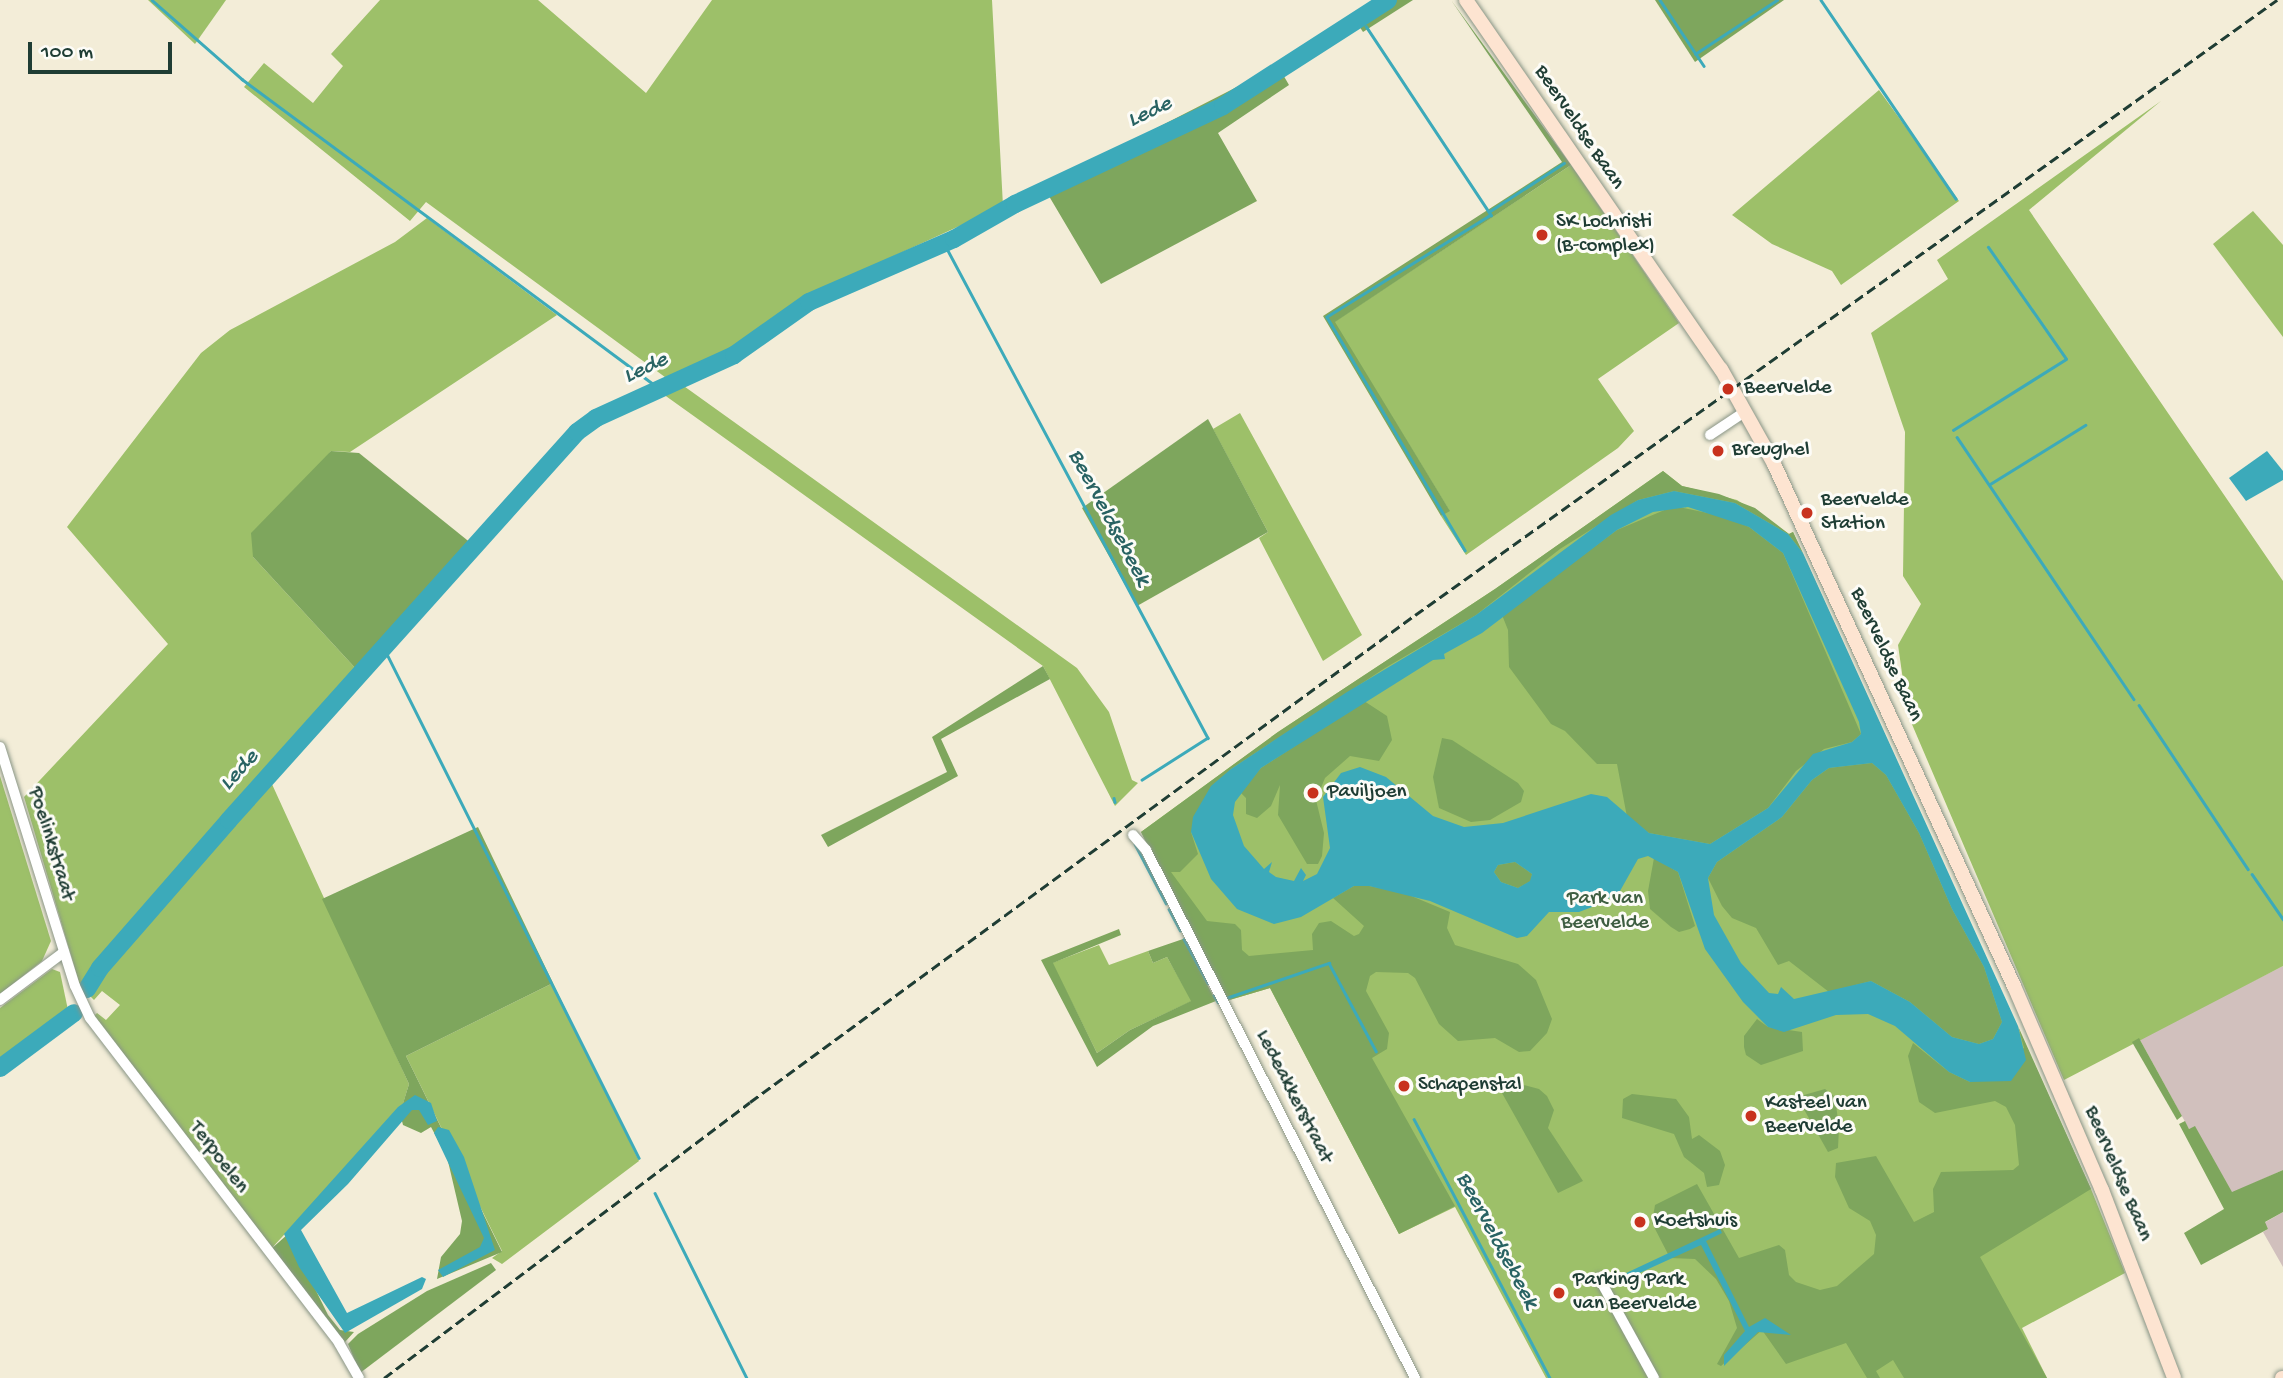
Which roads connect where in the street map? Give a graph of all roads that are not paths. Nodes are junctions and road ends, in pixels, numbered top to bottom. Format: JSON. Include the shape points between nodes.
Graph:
{"nodes":[{"id":1,"x":1466,"y":0,"type":"edge"},
{"id":2,"x":1746,"y":411,"type":"junction"},
{"id":3,"x":1710,"y":435,"type":"dead end"},
{"id":4,"x":0,"y":747,"type":"edge"},
{"id":5,"x":1133,"y":835,"type":"dead end"},
{"id":6,"x":64,"y":952,"type":"junction"},
{"id":7,"x":0,"y":1000,"type":"edge"},
{"id":8,"x":1599,"y":1278,"type":"dead end"},
{"id":9,"x":359,"y":1378,"type":"edge"},
{"id":10,"x":1415,"y":1378,"type":"edge"},
{"id":11,"x":1654,"y":1378,"type":"edge"},
{"id":12,"x":2174,"y":1378,"type":"edge"}],
"edges":[{"from":1,"to":2,"type":"main road","name":"Beerveldse Baan"},
{"from":2,"to":3,"type":"street"},
{"from":2,"to":12,"type":"main road","name":"Beerveldse Baan","via":[[1792,498],[2014,986],[2102,1190]]},
{"from":4,"to":6,"type":"street","name":"Poelinkstraat"},
{"from":5,"to":10,"type":"street","name":"Ledeakkerstraat","via":[[1153,862]]},
{"from":6,"to":7,"type":"street"},
{"from":6,"to":9,"type":"street","name":"Terpoelen","via":[[80,1000],[104,1040],[339,1343]]},
{"from":8,"to":11,"type":"street"}]}
